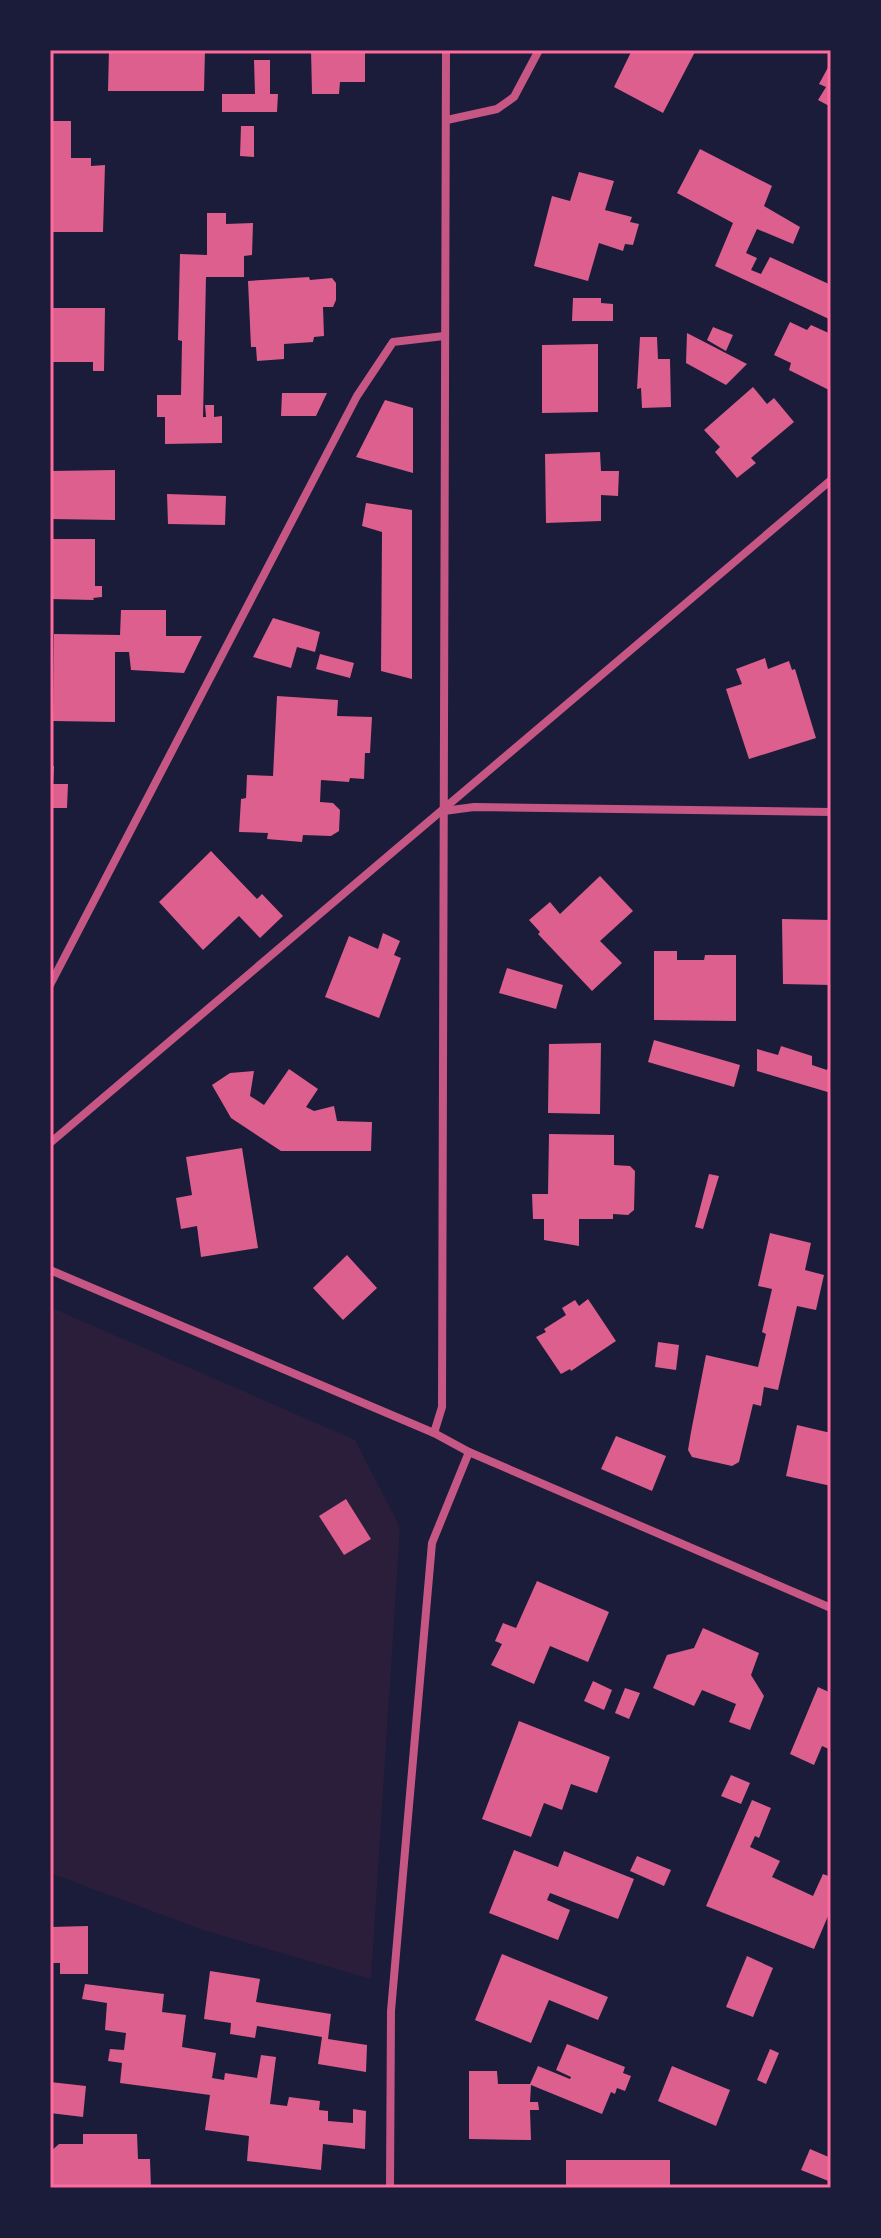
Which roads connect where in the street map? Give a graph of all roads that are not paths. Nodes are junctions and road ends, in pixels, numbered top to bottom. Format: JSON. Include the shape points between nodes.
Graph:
{"nodes":[{"id":1,"x":446,"y":50,"type":"edge"},
{"id":2,"x":539,"y":50,"type":"edge"},
{"id":3,"x":447,"y":120,"type":"junction"},
{"id":4,"x":444,"y":336,"type":"junction"},
{"id":5,"x":831,"y":480,"type":"edge"},
{"id":6,"x":442,"y":811,"type":"junction"},
{"id":7,"x":831,"y":812,"type":"edge"},
{"id":8,"x":50,"y":985,"type":"edge"},
{"id":9,"x":50,"y":1143,"type":"edge"},
{"id":10,"x":50,"y":1270,"type":"edge"},
{"id":11,"x":434,"y":1433,"type":"junction"},
{"id":12,"x":469,"y":1452,"type":"junction"},
{"id":13,"x":831,"y":1608,"type":"edge"},
{"id":14,"x":390,"y":2188,"type":"edge"}],
"edges":[{"from":1,"to":3,"type":"street"},
{"from":2,"to":3,"type":"street","via":[[514,97],[497,109]]},
{"from":3,"to":4,"type":"street"},
{"from":4,"to":6,"type":"street"},
{"from":4,"to":8,"type":"street","via":[[393,342],[357,396]]},
{"from":5,"to":6,"type":"street"},
{"from":6,"to":7,"type":"street","via":[[474,807]]},
{"from":6,"to":9,"type":"street"},
{"from":6,"to":11,"type":"street","via":[[442,1407]]},
{"from":10,"to":11,"type":"street"},
{"from":11,"to":12,"type":"street"},
{"from":12,"to":13,"type":"street"},
{"from":12,"to":14,"type":"street","via":[[432,1543],[391,2011]]}]}
